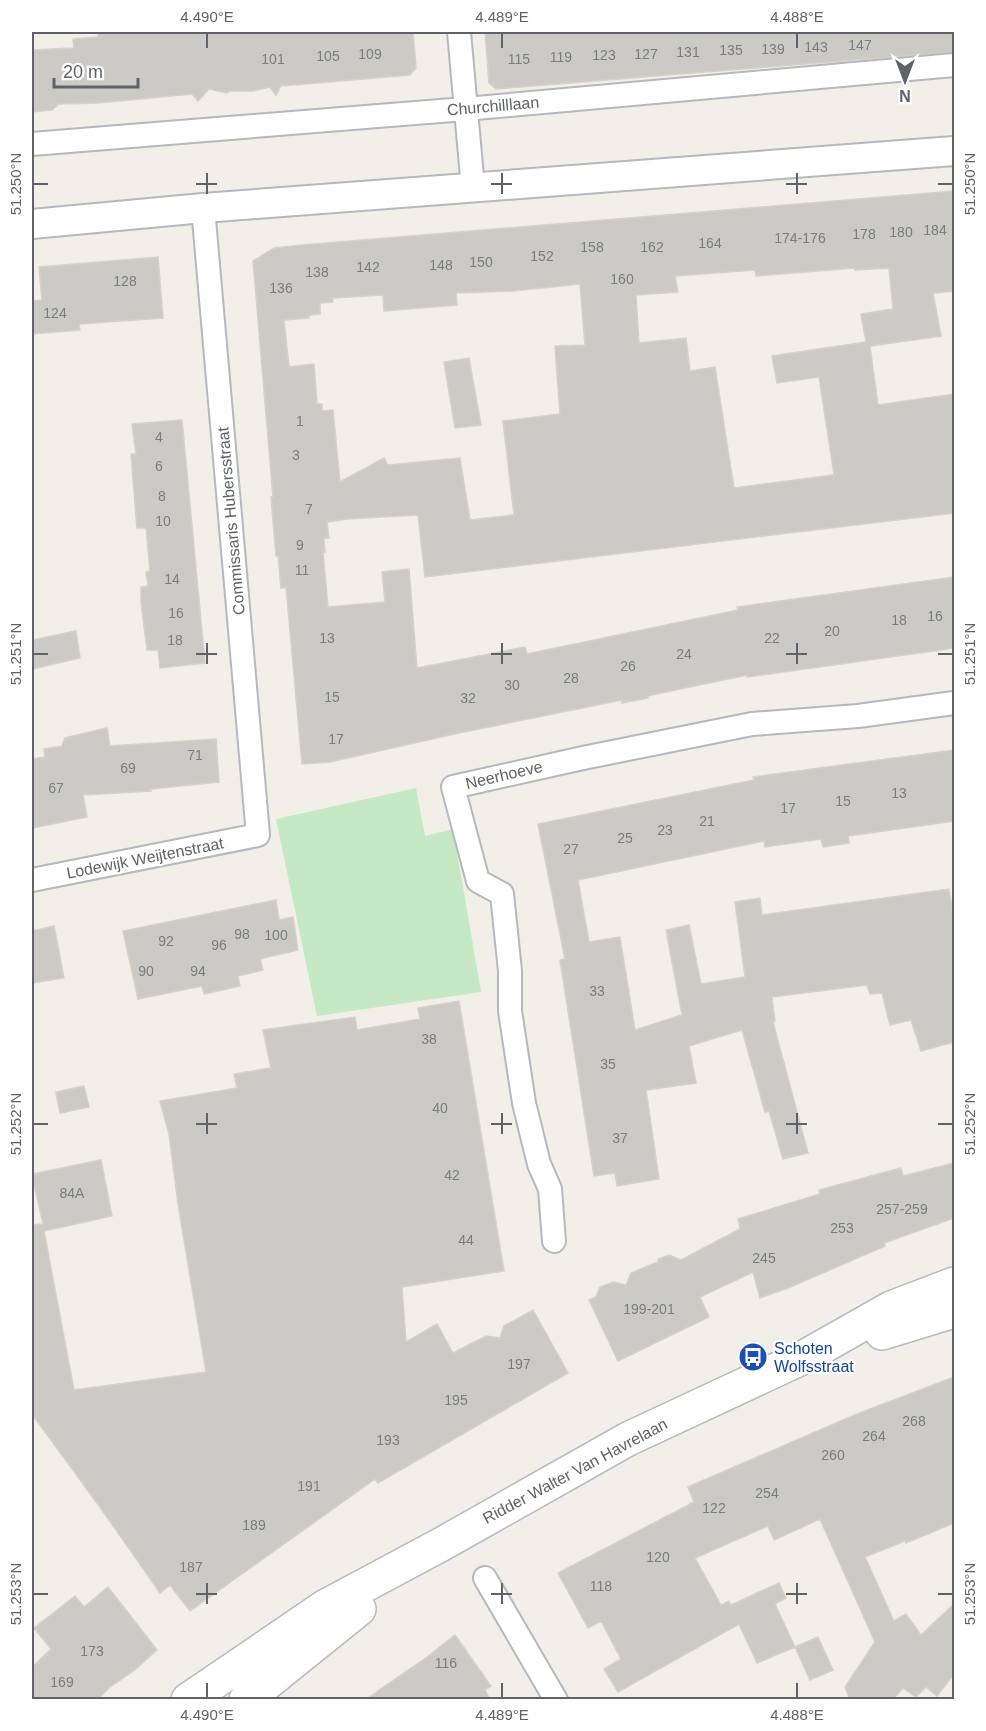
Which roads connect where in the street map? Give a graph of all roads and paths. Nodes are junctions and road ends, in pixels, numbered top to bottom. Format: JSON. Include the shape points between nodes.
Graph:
{"nodes":[{"id":1,"x":459,"y":32,"type":"edge"},
{"id":2,"x":954,"y":65,"type":"edge"},
{"id":3,"x":465,"y":109,"type":"junction"},
{"id":4,"x":32,"y":144,"type":"edge"},
{"id":5,"x":954,"y":151,"type":"edge"},
{"id":6,"x":473,"y":188,"type":"junction"},
{"id":7,"x":203,"y":208,"type":"junction"},
{"id":8,"x":32,"y":224,"type":"edge"},
{"id":9,"x":954,"y":703,"type":"edge"},
{"id":10,"x":258,"y":835,"type":"joint"},
{"id":11,"x":32,"y":880,"type":"edge"},
{"id":12,"x":554,"y":1241,"type":"dead end"},
{"id":13,"x":954,"y":1284,"type":"edge"},
{"id":14,"x":954,"y":1311,"type":"edge"},
{"id":15,"x":808,"y":1355,"type":"junction"},
{"id":16,"x":442,"y":1544,"type":"junction"},
{"id":17,"x":485,"y":1578,"type":"dead end"},
{"id":18,"x":188,"y":1700,"type":"edge"},
{"id":19,"x":246,"y":1700,"type":"edge"},
{"id":20,"x":556,"y":1700,"type":"edge"}],
"edges":[{"from":1,"to":3,"type":"street"},
{"from":2,"to":3,"type":"street","name":"Churchilllaan"},
{"from":3,"to":4,"type":"street","name":"Churchilllaan"},
{"from":3,"to":6,"type":"street"},
{"from":5,"to":6,"type":"street"},
{"from":6,"to":7,"type":"street"},
{"from":7,"to":8,"type":"street"},
{"from":7,"to":10,"type":"street","name":"Commissaris Hubersstraat"},
{"from":9,"to":12,"type":"street","name":"Neerhoeve","via":[[858,716],[752,724],[453,787],[478,881],[502,894],[510,1011],[524,1103],[539,1164],[550,1190]]},
{"from":10,"to":11,"type":"street","name":"Lodewijk Weijtenstraat"},
{"from":13,"to":15,"type":"main road","name":"Ridder Walter Van Havrelaan","via":[[891,1308]]},
{"from":14,"to":15,"type":"main road","name":"Ridder Walter Van Havrelaan"},
{"from":15,"to":16,"type":"main road","name":"Ridder Walter Van Havrelaan","via":[[628,1439]]},
{"from":16,"to":18,"type":"main road","name":"Ridder Walter Van Havrelaan","via":[[326,1606]]},
{"from":16,"to":19,"type":"main road","name":"Ridder Walter Van Havrelaan"},
{"from":17,"to":20,"type":"street"}]}
